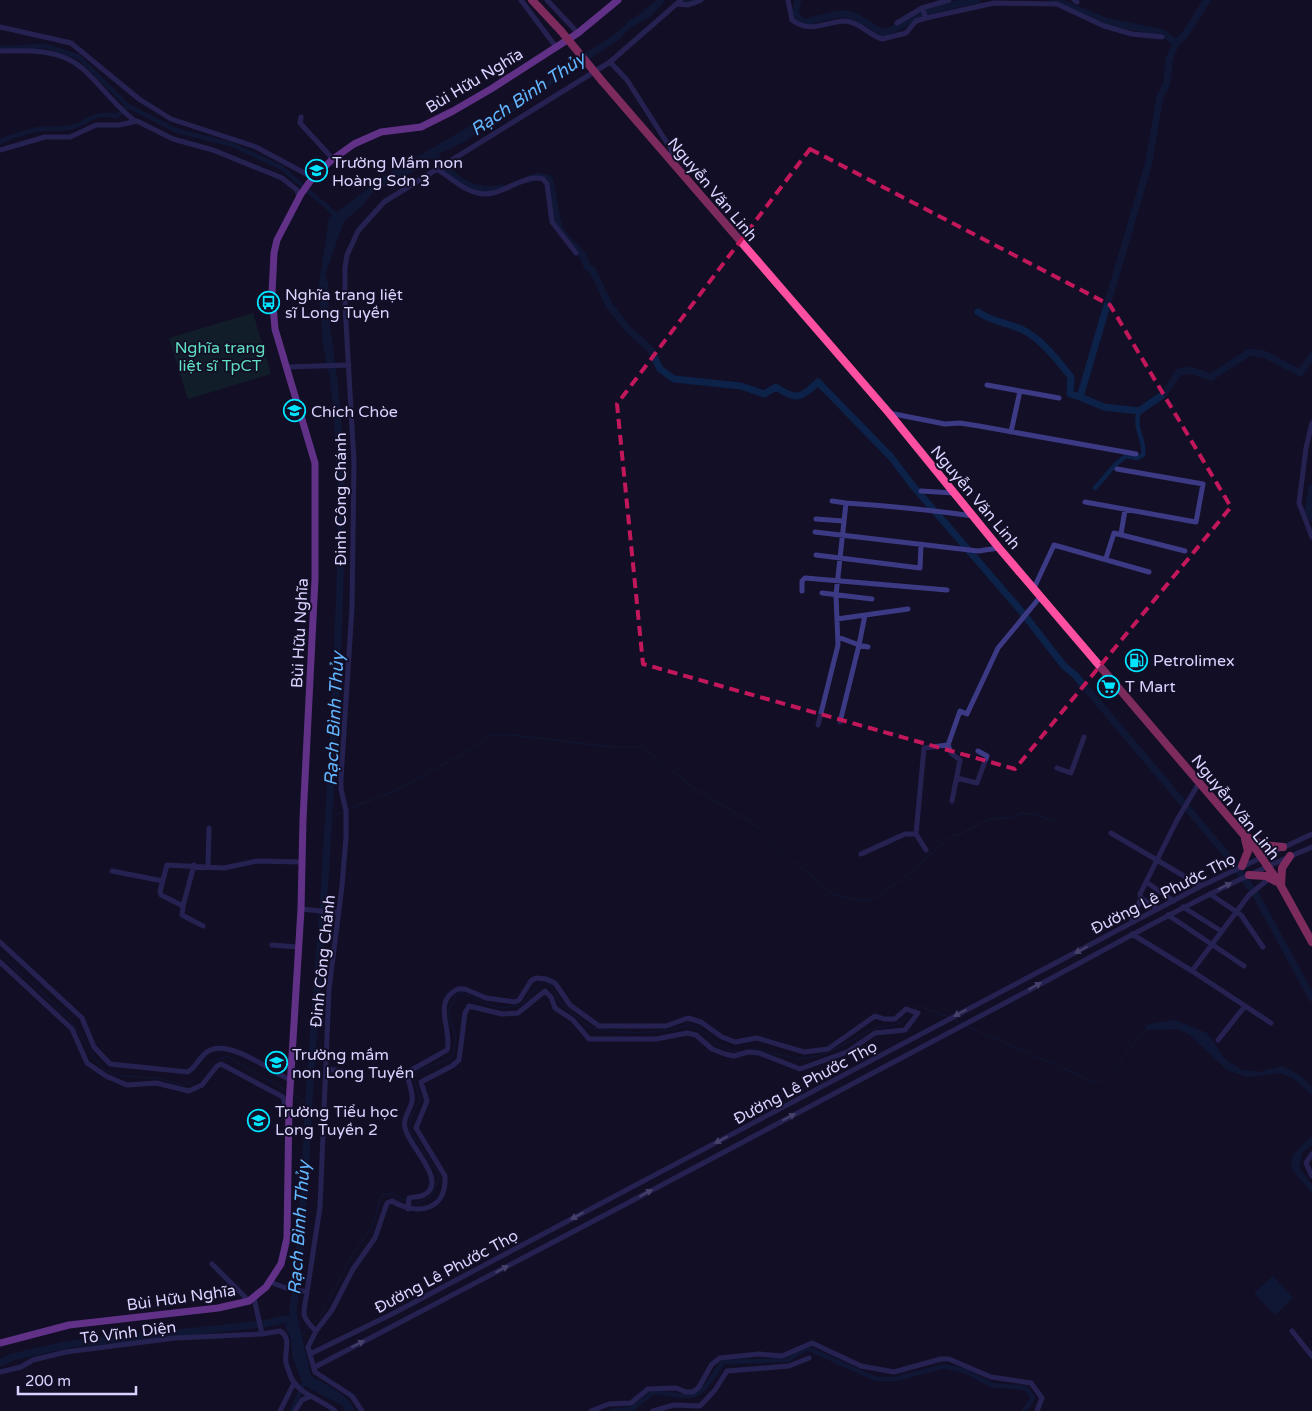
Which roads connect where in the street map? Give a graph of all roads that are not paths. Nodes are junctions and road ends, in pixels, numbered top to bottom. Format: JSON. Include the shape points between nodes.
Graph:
{"nodes":[{"id":1,"x":521,"y":0,"type":"edge"},
{"id":2,"x":532,"y":0,"type":"edge"},
{"id":3,"x":547,"y":0,"type":"edge"},
{"id":4,"x":618,"y":0,"type":"edge"},
{"id":5,"x":701,"y":0,"type":"edge"},
{"id":6,"x":788,"y":0,"type":"edge"},
{"id":7,"x":949,"y":0,"type":"edge"},
{"id":8,"x":679,"y":2,"type":"edge"},
{"id":9,"x":922,"y":8,"type":"junction"},
{"id":10,"x":926,"y":17,"type":"junction"},
{"id":11,"x":897,"y":23,"type":"dead end"},
{"id":12,"x":0,"y":27,"type":"edge"},
{"id":13,"x":578,"y":33,"type":"junction"},
{"id":14,"x":1162,"y":38,"type":"dead end"},
{"id":15,"x":556,"y":47,"type":"junction"},
{"id":16,"x":0,"y":51,"type":"edge"},
{"id":17,"x":610,"y":62,"type":"junction"},
{"id":18,"x":301,"y":117,"type":"dead end"},
{"id":19,"x":135,"y":121,"type":"junction"},
{"id":20,"x":0,"y":150,"type":"edge"},
{"id":21,"x":333,"y":159,"type":"junction"},
{"id":22,"x":673,"y":163,"type":"junction"},
{"id":23,"x":438,"y":169,"type":"junction"},
{"id":24,"x":312,"y":178,"type":"junction"},
{"id":25,"x":300,"y":198,"type":"junction"},
{"id":26,"x":576,"y":253,"type":"dead end"},
{"id":27,"x":349,"y":365,"type":"junction"},
{"id":28,"x":287,"y":367,"type":"junction"},
{"id":29,"x":988,"y":385,"type":"dead end"},
{"id":30,"x":1020,"y":391,"type":"junction"},
{"id":31,"x":1059,"y":398,"type":"dead end"},
{"id":32,"x":889,"y":413,"type":"junction"},
{"id":33,"x":1312,"y":423,"type":"edge"},
{"id":34,"x":1011,"y":432,"type":"junction"},
{"id":35,"x":1309,"y":452,"type":"edge"},
{"id":36,"x":1136,"y":454,"type":"dead end"},
{"id":37,"x":1118,"y":469,"type":"dead end"},
{"id":38,"x":921,"y":491,"type":"dead end"},
{"id":39,"x":954,"y":493,"type":"junction"},
{"id":40,"x":832,"y":501,"type":"dead end"},
{"id":41,"x":1086,"y":502,"type":"dead end"},
{"id":42,"x":846,"y":503,"type":"junction"},
{"id":43,"x":1124,"y":510,"type":"junction"},
{"id":44,"x":973,"y":516,"type":"junction"},
{"id":45,"x":816,"y":519,"type":"dead end"},
{"id":46,"x":843,"y":521,"type":"junction"},
{"id":47,"x":815,"y":532,"type":"dead end"},
{"id":48,"x":842,"y":534,"type":"junction"},
{"id":49,"x":1121,"y":534,"type":"junction"},
{"id":50,"x":1312,"y":537,"type":"edge"},
{"id":51,"x":921,"y":544,"type":"junction"},
{"id":52,"x":999,"y":548,"type":"junction"},
{"id":53,"x":1185,"y":551,"type":"dead end"},
{"id":54,"x":816,"y":555,"type":"dead end"},
{"id":55,"x":840,"y":558,"type":"junction"},
{"id":56,"x":1106,"y":558,"type":"junction"},
{"id":57,"x":1149,"y":572,"type":"dead end"},
{"id":58,"x":838,"y":580,"type":"junction"},
{"id":59,"x":1034,"y":588,"type":"junction"},
{"id":60,"x":946,"y":590,"type":"dead end"},
{"id":61,"x":802,"y":591,"type":"dead end"},
{"id":62,"x":822,"y":593,"type":"dead end"},
{"id":63,"x":836,"y":595,"type":"junction"},
{"id":64,"x":1041,"y":596,"type":"junction"},
{"id":65,"x":872,"y":599,"type":"dead end"},
{"id":66,"x":908,"y":609,"type":"dead end"},
{"id":67,"x":866,"y":615,"type":"junction"},
{"id":68,"x":836,"y":619,"type":"junction"},
{"id":69,"x":838,"y":637,"type":"junction"},
{"id":70,"x":859,"y":645,"type":"junction"},
{"id":71,"x":868,"y":647,"type":"dead end"},
{"id":72,"x":840,"y":722,"type":"dead end"},
{"id":73,"x":818,"y":725,"type":"dead end"},
{"id":74,"x":1084,"y":737,"type":"dead end"},
{"id":75,"x":948,"y":745,"type":"junction"},
{"id":76,"x":978,"y":751,"type":"dead end"},
{"id":77,"x":1057,"y":768,"type":"dead end"},
{"id":78,"x":957,"y":778,"type":"junction"},
{"id":79,"x":1199,"y":783,"type":"junction"},
{"id":80,"x":952,"y":801,"type":"dead end"},
{"id":81,"x":209,"y":828,"type":"dead end"},
{"id":82,"x":1111,"y":833,"type":"dead end"},
{"id":83,"x":916,"y":834,"type":"junction"},
{"id":84,"x":1312,"y":834,"type":"edge"},
{"id":85,"x":1244,"y":835,"type":"junction"},
{"id":86,"x":1283,"y":847,"type":"junction"},
{"id":87,"x":1312,"y":847,"type":"edge"},
{"id":88,"x":926,"y":850,"type":"dead end"},
{"id":89,"x":861,"y":854,"type":"dead end"},
{"id":90,"x":1261,"y":856,"type":"junction"},
{"id":91,"x":1290,"y":856,"type":"junction"},
{"id":92,"x":1157,"y":858,"type":"junction"},
{"id":93,"x":301,"y":862,"type":"junction"},
{"id":94,"x":194,"y":865,"type":"junction"},
{"id":95,"x":208,"y":866,"type":"junction"},
{"id":96,"x":1242,"y":866,"type":"junction"},
{"id":97,"x":1268,"y":866,"type":"junction"},
{"id":98,"x":112,"y":870,"type":"dead end"},
{"id":99,"x":1249,"y":875,"type":"junction"},
{"id":100,"x":1272,"y":877,"type":"junction"},
{"id":101,"x":163,"y":881,"type":"junction"},
{"id":102,"x":1146,"y":882,"type":"junction"},
{"id":103,"x":1201,"y":886,"type":"junction"},
{"id":104,"x":1281,"y":886,"type":"junction"},
{"id":105,"x":1210,"y":894,"type":"junction"},
{"id":106,"x":1141,"y":898,"type":"junction"},
{"id":107,"x":1174,"y":901,"type":"junction"},
{"id":108,"x":183,"y":906,"type":"junction"},
{"id":109,"x":1183,"y":907,"type":"junction"},
{"id":110,"x":301,"y":909,"type":"junction"},
{"id":111,"x":1158,"y":910,"type":"junction"},
{"id":112,"x":1236,"y":911,"type":"junction"},
{"id":113,"x":339,"y":913,"type":"junction"},
{"id":114,"x":1168,"y":914,"type":"junction"},
{"id":115,"x":1130,"y":924,"type":"junction"},
{"id":116,"x":203,"y":926,"type":"dead end"},
{"id":117,"x":1221,"y":931,"type":"junction"},
{"id":118,"x":1132,"y":934,"type":"junction"},
{"id":119,"x":1109,"y":935,"type":"junction"},
{"id":120,"x":0,"y":942,"type":"edge"},
{"id":121,"x":1312,"y":942,"type":"edge"},
{"id":122,"x":1113,"y":944,"type":"junction"},
{"id":123,"x":1211,"y":944,"type":"junction"},
{"id":124,"x":272,"y":946,"type":"dead end"},
{"id":125,"x":298,"y":947,"type":"junction"},
{"id":126,"x":1263,"y":947,"type":"dead end"},
{"id":127,"x":0,"y":962,"type":"edge"},
{"id":128,"x":1244,"y":966,"type":"dead end"},
{"id":129,"x":1192,"y":971,"type":"junction"},
{"id":130,"x":1246,"y":1006,"type":"junction"},
{"id":131,"x":1271,"y":1024,"type":"dead end"},
{"id":132,"x":1218,"y":1040,"type":"dead end"},
{"id":133,"x":900,"y":1046,"type":"junction"},
{"id":134,"x":906,"y":1056,"type":"junction"},
{"id":135,"x":326,"y":1069,"type":"junction"},
{"id":136,"x":342,"y":1071,"type":"dead end"},
{"id":137,"x":290,"y":1082,"type":"junction"},
{"id":138,"x":289,"y":1117,"type":"junction"},
{"id":139,"x":1312,"y":1154,"type":"edge"},
{"id":140,"x":1312,"y":1176,"type":"edge"},
{"id":141,"x":612,"y":1198,"type":"junction"},
{"id":142,"x":408,"y":1205,"type":"junction"},
{"id":143,"x":617,"y":1208,"type":"junction"},
{"id":144,"x":212,"y":1264,"type":"dead end"},
{"id":145,"x":270,"y":1282,"type":"junction"},
{"id":146,"x":305,"y":1292,"type":"junction"},
{"id":147,"x":251,"y":1300,"type":"junction"},
{"id":148,"x":394,"y":1313,"type":"junction"},
{"id":149,"x":399,"y":1323,"type":"junction"},
{"id":150,"x":316,"y":1330,"type":"junction"},
{"id":151,"x":1292,"y":1331,"type":"dead end"},
{"id":152,"x":262,"y":1333,"type":"junction"},
{"id":153,"x":0,"y":1343,"type":"edge"},
{"id":154,"x":310,"y":1354,"type":"junction"},
{"id":155,"x":1312,"y":1356,"type":"edge"},
{"id":156,"x":810,"y":1358,"type":"dead end"},
{"id":157,"x":314,"y":1367,"type":"junction"},
{"id":158,"x":0,"y":1372,"type":"edge"},
{"id":159,"x":296,"y":1384,"type":"junction"},
{"id":160,"x":308,"y":1396,"type":"junction"},
{"id":161,"x":280,"y":1411,"type":"edge"},
{"id":162,"x":295,"y":1411,"type":"edge"},
{"id":163,"x":335,"y":1411,"type":"edge"},
{"id":164,"x":362,"y":1411,"type":"edge"},
{"id":165,"x":591,"y":1411,"type":"edge"},
{"id":166,"x":653,"y":1411,"type":"edge"},
{"id":167,"x":1037,"y":1411,"type":"edge"}],
"edges":[{"from":1,"to":15,"type":"street"},
{"from":2,"to":22,"type":"highway","name":"Nguyễn Văn Linh","bridge":true},
{"from":3,"to":13,"type":"street"},
{"from":4,"to":13,"type":"main road","name":"Bùi Hữu Nghĩa"},
{"from":5,"to":8,"type":"street","via":[[688,5]]},
{"from":6,"to":10,"type":"street","via":[[792,20],[803,27],[849,22],[882,39],[906,33],[916,21]]},
{"from":7,"to":9,"type":"street"},
{"from":8,"to":17,"type":"street","name":"Đinh Công Chánh"},
{"from":9,"to":10,"type":"street"},
{"from":9,"to":11,"type":"street"},
{"from":10,"to":14,"type":"street","via":[[994,3],[1058,4],[1110,28]]},
{"from":12,"to":24,"type":"street","via":[[71,44],[139,99],[171,119],[256,147]]},
{"from":13,"to":15,"type":"main road","name":"Bùi Hữu Nghĩa"},
{"from":15,"to":21,"type":"main road","name":"Bùi Hữu Nghĩa","via":[[492,89],[421,127],[381,132],[354,144]]},
{"from":16,"to":19,"type":"street","via":[[42,51],[74,62]]},
{"from":17,"to":22,"type":"street","via":[[627,80],[671,149]]},
{"from":17,"to":23,"type":"street","name":"Đinh Công Chánh"},
{"from":18,"to":21,"type":"street","via":[[300,123]]},
{"from":19,"to":20,"type":"street","via":[[96,125],[70,137],[50,136]]},
{"from":19,"to":25,"type":"street","via":[[173,139],[213,150],[282,178],[297,190]]},
{"from":21,"to":24,"type":"main road","name":"Bùi Hữu Nghĩa"},
{"from":22,"to":32,"type":"highway","name":"Nguyễn Văn Linh"},
{"from":23,"to":26,"type":"street","via":[[469,190],[482,194],[532,179],[543,179],[547,184],[552,222]]},
{"from":23,"to":27,"type":"street","name":"Đinh Công Chánh","via":[[384,202],[358,231],[347,256],[344,279]]},
{"from":24,"to":25,"type":"main road","name":"Bùi Hữu Nghĩa"},
{"from":25,"to":28,"type":"main road","name":"Bùi Hữu Nghĩa","via":[[277,240],[274,253],[273,316]]},
{"from":27,"to":28,"type":"street"},
{"from":27,"to":113,"type":"street","name":"Đinh Công Chánh","via":[[354,462],[353,588],[341,778],[346,810]]},
{"from":28,"to":93,"type":"main road","name":"Bùi Hữu Nghĩa","via":[[314,463],[316,579]]},
{"from":29,"to":30,"type":"street"},
{"from":30,"to":31,"type":"street"},
{"from":30,"to":34,"type":"street"},
{"from":32,"to":34,"type":"street"},
{"from":32,"to":39,"type":"highway","name":"Nguyễn Văn Linh"},
{"from":33,"to":35,"type":"street"},
{"from":34,"to":36,"type":"street"},
{"from":35,"to":50,"type":"street","via":[[1299,503]]},
{"from":37,"to":43,"type":"street","via":[[1203,484],[1196,522]]},
{"from":38,"to":39,"type":"street"},
{"from":39,"to":44,"type":"highway","name":"Nguyễn Văn Linh"},
{"from":40,"to":42,"type":"street"},
{"from":41,"to":43,"type":"street"},
{"from":42,"to":44,"type":"street","via":[[905,506]]},
{"from":42,"to":46,"type":"street"},
{"from":43,"to":49,"type":"street"},
{"from":44,"to":52,"type":"highway","name":"Nguyễn Văn Linh"},
{"from":45,"to":46,"type":"street"},
{"from":46,"to":48,"type":"street"},
{"from":47,"to":48,"type":"street"},
{"from":48,"to":51,"type":"street"},
{"from":48,"to":55,"type":"street"},
{"from":49,"to":53,"type":"street"},
{"from":49,"to":56,"type":"street","via":[[1114,533]]},
{"from":51,"to":52,"type":"street","via":[[978,551]]},
{"from":51,"to":55,"type":"street","via":[[920,568]]},
{"from":52,"to":59,"type":"highway","name":"Nguyễn Văn Linh"},
{"from":54,"to":55,"type":"street"},
{"from":55,"to":58,"type":"street"},
{"from":56,"to":57,"type":"street"},
{"from":56,"to":59,"type":"street","via":[[1054,545]]},
{"from":58,"to":60,"type":"street"},
{"from":58,"to":61,"type":"street","via":[[804,579]]},
{"from":58,"to":63,"type":"street"},
{"from":59,"to":64,"type":"highway","name":"Nguyễn Văn Linh"},
{"from":62,"to":63,"type":"street"},
{"from":63,"to":65,"type":"street"},
{"from":63,"to":68,"type":"street"},
{"from":64,"to":75,"type":"street","via":[[998,648],[967,714],[960,711]]},
{"from":64,"to":79,"type":"highway","name":"Nguyễn Văn Linh"},
{"from":66,"to":67,"type":"street"},
{"from":67,"to":68,"type":"street"},
{"from":67,"to":70,"type":"street"},
{"from":68,"to":69,"type":"street"},
{"from":69,"to":70,"type":"street"},
{"from":69,"to":73,"type":"street","via":[[838,649]]},
{"from":70,"to":71,"type":"street"},
{"from":70,"to":72,"type":"street"},
{"from":74,"to":77,"type":"street","via":[[1071,773]]},
{"from":75,"to":78,"type":"street","via":[[951,753],[960,760]]},
{"from":75,"to":83,"type":"street","via":[[924,748]]},
{"from":76,"to":78,"type":"street","via":[[987,756],[977,783]]},
{"from":78,"to":80,"type":"street"},
{"from":79,"to":85,"type":"highway","name":"Nguyễn Văn Linh"},
{"from":79,"to":92,"type":"street"},
{"from":81,"to":95,"type":"street"},
{"from":82,"to":92,"type":"street"},
{"from":83,"to":88,"type":"street"},
{"from":83,"to":89,"type":"street","via":[[905,834]]},
{"from":84,"to":86,"type":"street","name":"Đường Lê Phước Thọ"},
{"from":85,"to":86,"type":"highway","via":[[1263,845]]},
{"from":85,"to":90,"type":"highway","name":"Nguyễn Văn Linh"},
{"from":85,"to":96,"type":"highway","via":[[1248,851]]},
{"from":86,"to":90,"type":"street","name":"Đường Lê Phước Thọ"},
{"from":87,"to":91,"type":"street","name":"Đường Lê Phước Thọ"},
{"from":90,"to":96,"type":"street","name":"Đường Lê Phước Thọ"},
{"from":90,"to":97,"type":"highway","name":"Nguyễn Văn Linh"},
{"from":91,"to":97,"type":"street","name":"Đường Lê Phước Thọ"},
{"from":91,"to":104,"type":"highway","via":[[1282,868]]},
{"from":92,"to":102,"type":"street"},
{"from":92,"to":103,"type":"street"},
{"from":93,"to":95,"type":"street","via":[[256,860],[224,868]]},
{"from":93,"to":110,"type":"main road","name":"Bùi Hữu Nghĩa"},
{"from":94,"to":95,"type":"street"},
{"from":94,"to":101,"type":"street","via":[[169,864]]},
{"from":94,"to":108,"type":"street"},
{"from":96,"to":103,"type":"street","name":"Đường Lê Phước Thọ"},
{"from":97,"to":99,"type":"street","name":"Đường Lê Phước Thọ"},
{"from":97,"to":100,"type":"highway","name":"Nguyễn Văn Linh"},
{"from":98,"to":101,"type":"street"},
{"from":99,"to":100,"type":"highway"},
{"from":105,"to":99,"type":"street","name":"Đường Lê Phước Thọ","one_way":true},
{"from":100,"to":104,"type":"highway","name":"Nguyễn Văn Linh"},
{"from":100,"to":112,"type":"street","via":[[1249,895]]},
{"from":101,"to":108,"type":"street","via":[[161,895]]},
{"from":102,"to":106,"type":"street"},
{"from":102,"to":107,"type":"street"},
{"from":103,"to":107,"type":"street","name":"Đường Lê Phước Thọ"},
{"from":104,"to":121,"type":"highway","name":"Nguyễn Văn Linh"},
{"from":105,"to":109,"type":"street","name":"Đường Lê Phước Thọ"},
{"from":105,"to":112,"type":"street"},
{"from":106,"to":111,"type":"street"},
{"from":106,"to":115,"type":"street"},
{"from":107,"to":111,"type":"street","name":"Đường Lê Phước Thọ"},
{"from":108,"to":116,"type":"street","via":[[182,914]]},
{"from":109,"to":114,"type":"street","name":"Đường Lê Phước Thọ"},
{"from":109,"to":117,"type":"street"},
{"from":110,"to":113,"type":"street"},
{"from":110,"to":125,"type":"main road","name":"Bùi Hữu Nghĩa"},
{"from":111,"to":115,"type":"street","name":"Đường Lê Phước Thọ"},
{"from":112,"to":117,"type":"street"},
{"from":112,"to":126,"type":"street"},
{"from":113,"to":135,"type":"street","name":"Đinh Công Chánh","via":[[329,989]]},
{"from":114,"to":118,"type":"street","name":"Đường Lê Phước Thọ"},
{"from":114,"to":123,"type":"street"},
{"from":115,"to":119,"type":"street","name":"Đường Lê Phước Thọ"},
{"from":117,"to":123,"type":"street"},
{"from":118,"to":122,"type":"street","name":"Đường Lê Phước Thọ"},
{"from":118,"to":129,"type":"street"},
{"from":119,"to":122,"type":"street"},
{"from":119,"to":133,"type":"street","name":"Đường Lê Phước Thọ","one_way":true},
{"from":120,"to":137,"type":"street","via":[[82,1018],[94,1047],[110,1064],[188,1072],[208,1052],[232,1049]]},
{"from":134,"to":122,"type":"street","name":"Đường Lê Phước Thọ","one_way":true},
{"from":123,"to":128,"type":"street"},
{"from":123,"to":129,"type":"street"},
{"from":124,"to":125,"type":"street"},
{"from":125,"to":137,"type":"main road","name":"Bùi Hữu Nghĩa"},
{"from":127,"to":138,"type":"street","via":[[72,1028],[87,1063],[100,1073],[127,1084],[156,1082],[189,1091],[200,1087],[221,1064],[283,1097]]},
{"from":129,"to":130,"type":"street"},
{"from":130,"to":131,"type":"street"},
{"from":130,"to":132,"type":"street"},
{"from":133,"to":134,"type":"street"},
{"from":133,"to":141,"type":"street","name":"Đường Lê Phước Thọ","one_way":true},
{"from":143,"to":134,"type":"street","name":"Đường Lê Phước Thọ","one_way":true},
{"from":135,"to":136,"type":"street"},
{"from":135,"to":146,"type":"street","name":"Đinh Công Chánh","via":[[320,1206]]},
{"from":137,"to":138,"type":"main road","name":"Bùi Hữu Nghĩa"},
{"from":138,"to":145,"type":"main road","name":"Bùi Hữu Nghĩa","via":[[287,1238],[281,1264]]},
{"from":139,"to":140,"type":"street","via":[[1306,1163]]},
{"from":141,"to":143,"type":"street"},
{"from":141,"to":148,"type":"street","name":"Đường Lê Phước Thọ","one_way":true},
{"from":142,"to":142,"type":"street","via":[[427,1209],[442,1193],[445,1176],[416,1128],[427,1101],[421,1082],[459,1060],[469,1006],[502,1014],[518,1013],[545,991],[555,1008],[573,1020],[589,1039],[656,1039],[687,1033],[696,1035],[712,1049],[725,1054],[759,1053],[800,1069],[847,1052],[875,1033],[905,1030],[918,1013],[906,1009],[898,1018],[884,1020],[875,1016],[828,1049],[804,1052],[757,1038],[735,1042],[688,1018],[666,1026],[599,1026],[566,1000],[555,984],[541,978],[531,981],[519,1000],[514,1002],[486,998],[465,989],[455,990],[448,998],[443,1014],[448,1036],[447,1050],[408,1072],[412,1102],[405,1116],[405,1128],[409,1142],[432,1179],[428,1192],[411,1197]]},
{"from":142,"to":150,"type":"street","via":[[387,1203],[375,1238],[353,1269],[332,1310]]},
{"from":149,"to":143,"type":"street","name":"Đường Lê Phước Thọ","one_way":true},
{"from":144,"to":147,"type":"street"},
{"from":145,"to":146,"type":"street"},
{"from":145,"to":147,"type":"main road","name":"Bùi Hữu Nghĩa"},
{"from":146,"to":150,"type":"street","name":"Đinh Công Chánh","via":[[303,1310],[307,1323]]},
{"from":147,"to":152,"type":"street"},
{"from":147,"to":153,"type":"main road","name":"Bùi Hữu Nghĩa","via":[[218,1308],[69,1325]]},
{"from":148,"to":149,"type":"street"},
{"from":148,"to":154,"type":"street","name":"Đường Lê Phước Thọ"},
{"from":157,"to":149,"type":"street","name":"Đường Lê Phước Thọ","one_way":true},
{"from":150,"to":154,"type":"street","via":[[309,1343]]},
{"from":151,"to":155,"type":"street"},
{"from":152,"to":158,"type":"street","name":"Tô Vĩnh Diện","via":[[175,1338],[74,1351],[33,1360]]},
{"from":152,"to":159,"type":"street","name":"Tô Vĩnh Diện","via":[[284,1333],[286,1364]]},
{"from":154,"to":157,"type":"street"},
{"from":156,"to":166,"type":"street","via":[[789,1366],[727,1371],[702,1405],[677,1405]]},
{"from":157,"to":164,"type":"street","via":[[318,1376],[354,1398]]},
{"from":159,"to":160,"type":"street"},
{"from":159,"to":161,"type":"street"},
{"from":160,"to":162,"type":"street"},
{"from":160,"to":163,"type":"street"},
{"from":165,"to":167,"type":"street","via":[[609,1404],[631,1402],[648,1389],[676,1388],[693,1392],[712,1364],[722,1357],[782,1356],[812,1343],[870,1369],[898,1372],[950,1359],[992,1377],[1031,1383],[1042,1398]]}]}
